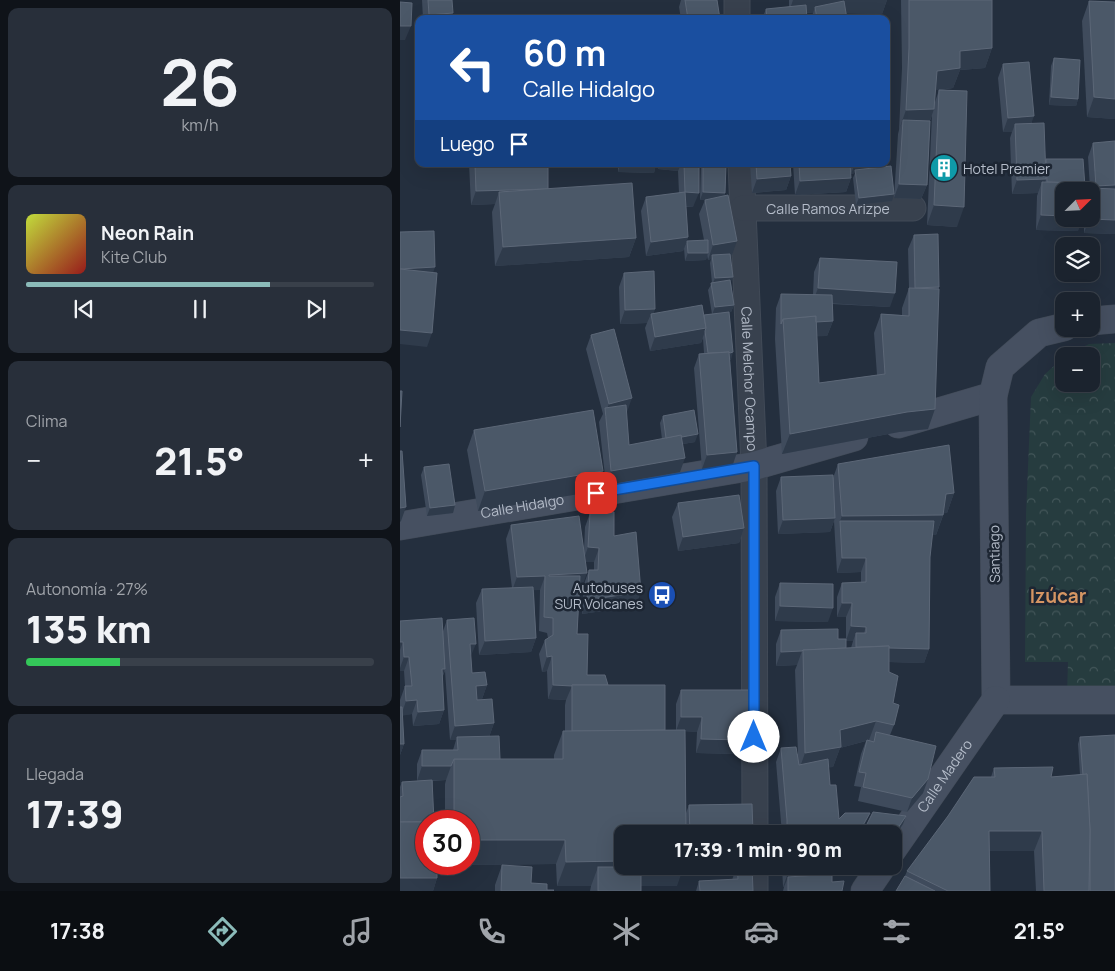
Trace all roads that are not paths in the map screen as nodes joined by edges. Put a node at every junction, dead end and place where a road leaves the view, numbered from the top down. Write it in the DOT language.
graph roads {
  1 [pos="737,0"];
  2 [pos="737,15"];
  3 [pos="742,167"];
  4 [pos="743,208"];
  5 [pos="913,208"];
  6 [pos="1115,319"];
  7 [pos="1100,320"];
  8 [pos="1055,329"];
  9 [pos="993,396"];
  10 [pos="754,466"];
  11 [pos="400,526"];
  12 [pos="996,700"];
  13 [pos="1115,700"];
  14 [pos="755,825"];
  15 [pos="902,836"];
  16 [pos="755,875"];
  17 [pos="876,875"];
  18 [pos="755,891"];
  19 [pos="865,891"];
  1 -- 2 [label="street"];
  3 -- 4 [label="street, Calle Melchor Ocampo"];
  4 -- 5 [label="street, Calle Ramos Arizpe"];
  4 -- 10 [label="street, Calle Melchor Ocampo"];
  6 -- 7 [label="street"];
  8 -- 9 [label="street, Santiago"];
  9 -- 10 [label="street, Calle Hidalgo"];
  9 -- 12 [label="street, Santiago"];
  10 -- 11 [label="street, Calle Hidalgo"];
  10 -- 14 [label="street, Calle Melchor Ocampo"];
  12 -- 13 [label="street"];
  12 -- 15 [label="street, Calle Madero"];
  16 -- 18 [label="street"];
  17 -- 19 [label="street"];
}
